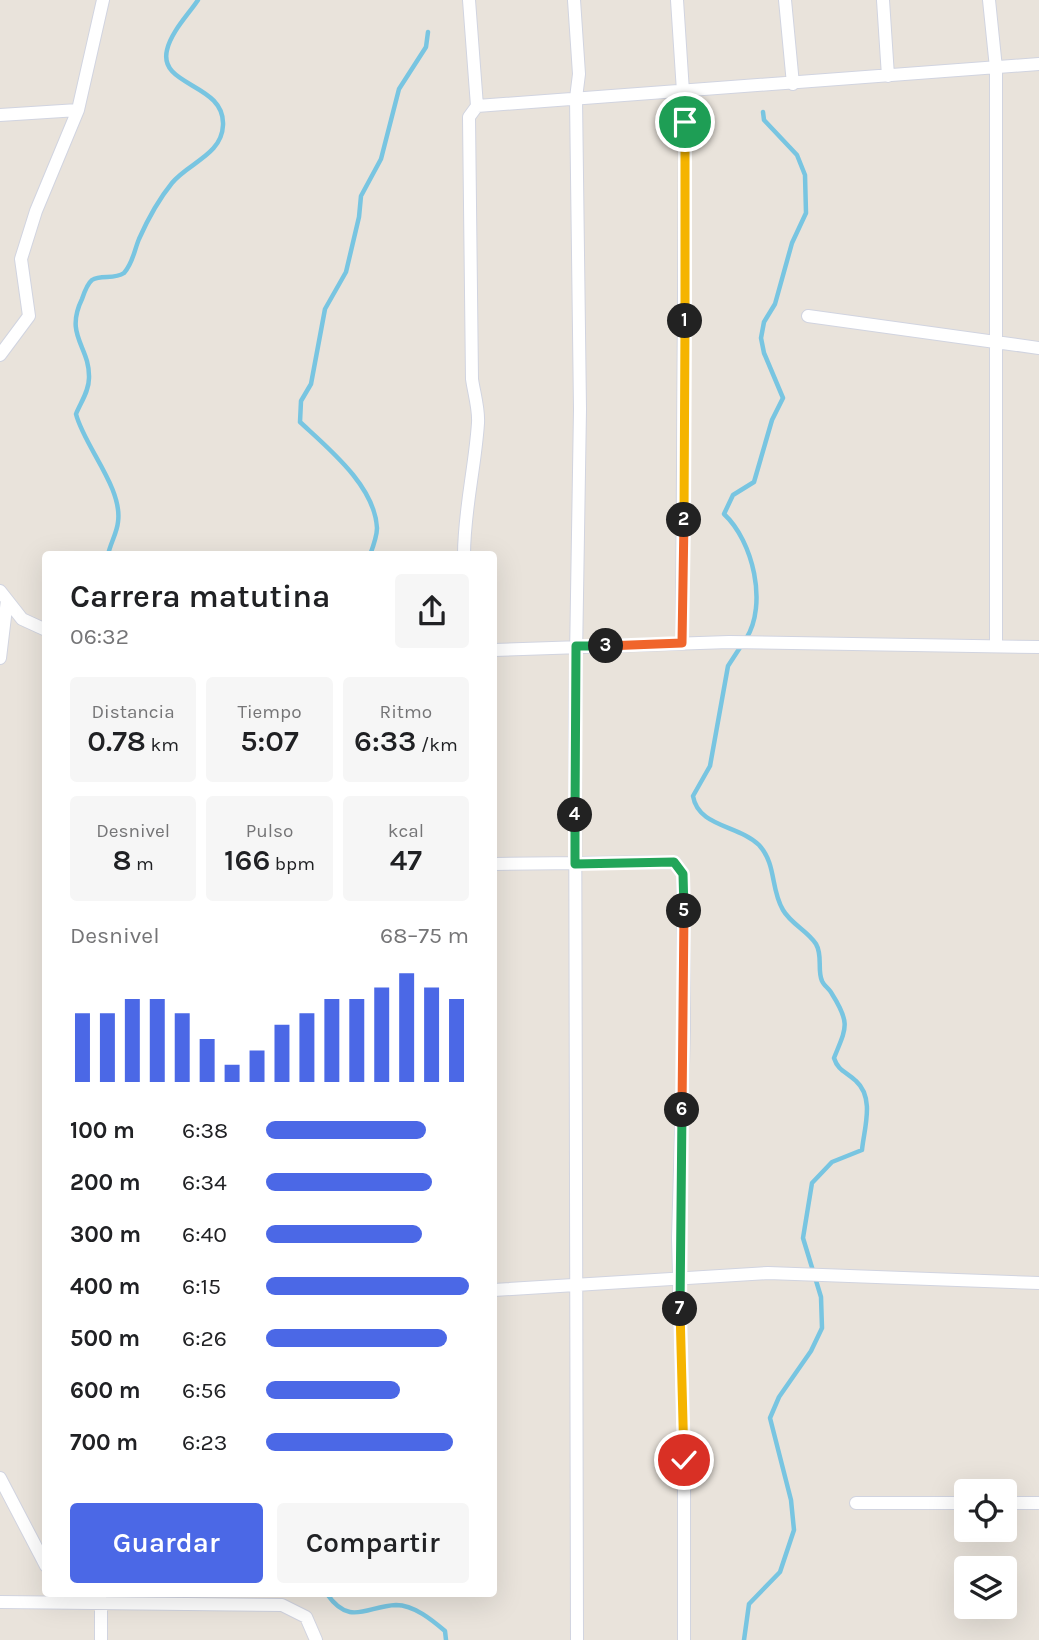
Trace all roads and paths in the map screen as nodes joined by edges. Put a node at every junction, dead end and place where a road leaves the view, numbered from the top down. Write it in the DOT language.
graph roads {
  1 [pos="103,0"];
  2 [pos="469,0"];
  3 [pos="574,0"];
  4 [pos="677,0"];
  5 [pos="785,0"];
  6 [pos="883,0"];
  7 [pos="989,0"];
  8 [pos="1039,64"];
  9 [pos="996,68"];
  10 [pos="888,76"];
  11 [pos="793,84"];
  12 [pos="683,91"];
  13 [pos="576,98"];
  14 [pos="477,106"];
  15 [pos="78,110"];
  16 [pos="0,115"];
  17 [pos="808,316"];
  18 [pos="995,342"];
  19 [pos="1039,348"];
  20 [pos="0,355"];
  21 [pos="464,551"];
  22 [pos="3,595"];
  23 [pos="42,628"];
  24 [pos="1,640"];
  25 [pos="682,643"];
  26 [pos="576,646"];
  27 [pos="996,646"];
  28 [pos="1039,647"];
  29 [pos="497,650"];
  30 [pos="0,658"];
  31 [pos="497,864"];
  32 [pos="575,864"];
  33 [pos="680,1279"];
  34 [pos="1039,1283"];
  35 [pos="577,1285"];
  36 [pos="497,1290"];
  37 [pos="0,1478"];
  38 [pos="856,1503"];
  39 [pos="954,1503"];
  40 [pos="1017,1503"];
  41 [pos="1039,1503"];
  42 [pos="42,1558"];
  43 [pos="62,1598"];
  44 [pos="218,1600"];
  45 [pos="101,1601"];
  46 [pos="0,1602"];
  47 [pos="101,1640"];
  48 [pos="316,1640"];
  49 [pos="577,1640"];
  50 [pos="684,1640"];
  1 -- 15 [label="street"];
  2 -- 14 [label="street"];
  3 -- 13 [label="street"];
  4 -- 12 [label="street"];
  5 -- 11 [label="street"];
  6 -- 10 [label="street"];
  7 -- 9 [label="street"];
  8 -- 9 [label="street"];
  9 -- 10 [label="street"];
  9 -- 18 [label="street"];
  10 -- 11 [label="street"];
  11 -- 12 [label="street"];
  12 -- 13 [label="street"];
  12 -- 25 [label="street"];
  13 -- 14 [label="street"];
  13 -- 26 [label="street"];
  14 -- 21 [label="street"];
  15 -- 16 [label="street"];
  15 -- 20 [label="street"];
  17 -- 18 [label="street"];
  18 -- 19 [label="street"];
  18 -- 27 [label="street"];
  22 -- 23 [label="street"];
  22 -- 24 [label="street"];
  24 -- 30 [label="street"];
  25 -- 26 [label="street"];
  25 -- 27 [label="street"];
  26 -- 29 [label="street"];
  26 -- 32 [label="street"];
  27 -- 28 [label="street"];
  31 -- 32 [label="street"];
  32 -- 33 [label="street"];
  32 -- 35 [label="street"];
  33 -- 34 [label="street"];
  33 -- 35 [label="street"];
  33 -- 50 [label="street"];
  35 -- 36 [label="street"];
  35 -- 49 [label="street"];
  37 -- 42 [label="street"];
  38 -- 39 [label="street"];
  40 -- 41 [label="street"];
  43 -- 45 [label="street"];
  43 -- 46 [label="street"];
  44 -- 45 [label="street"];
  44 -- 48 [label="street"];
  45 -- 47 [label="street"];
}
